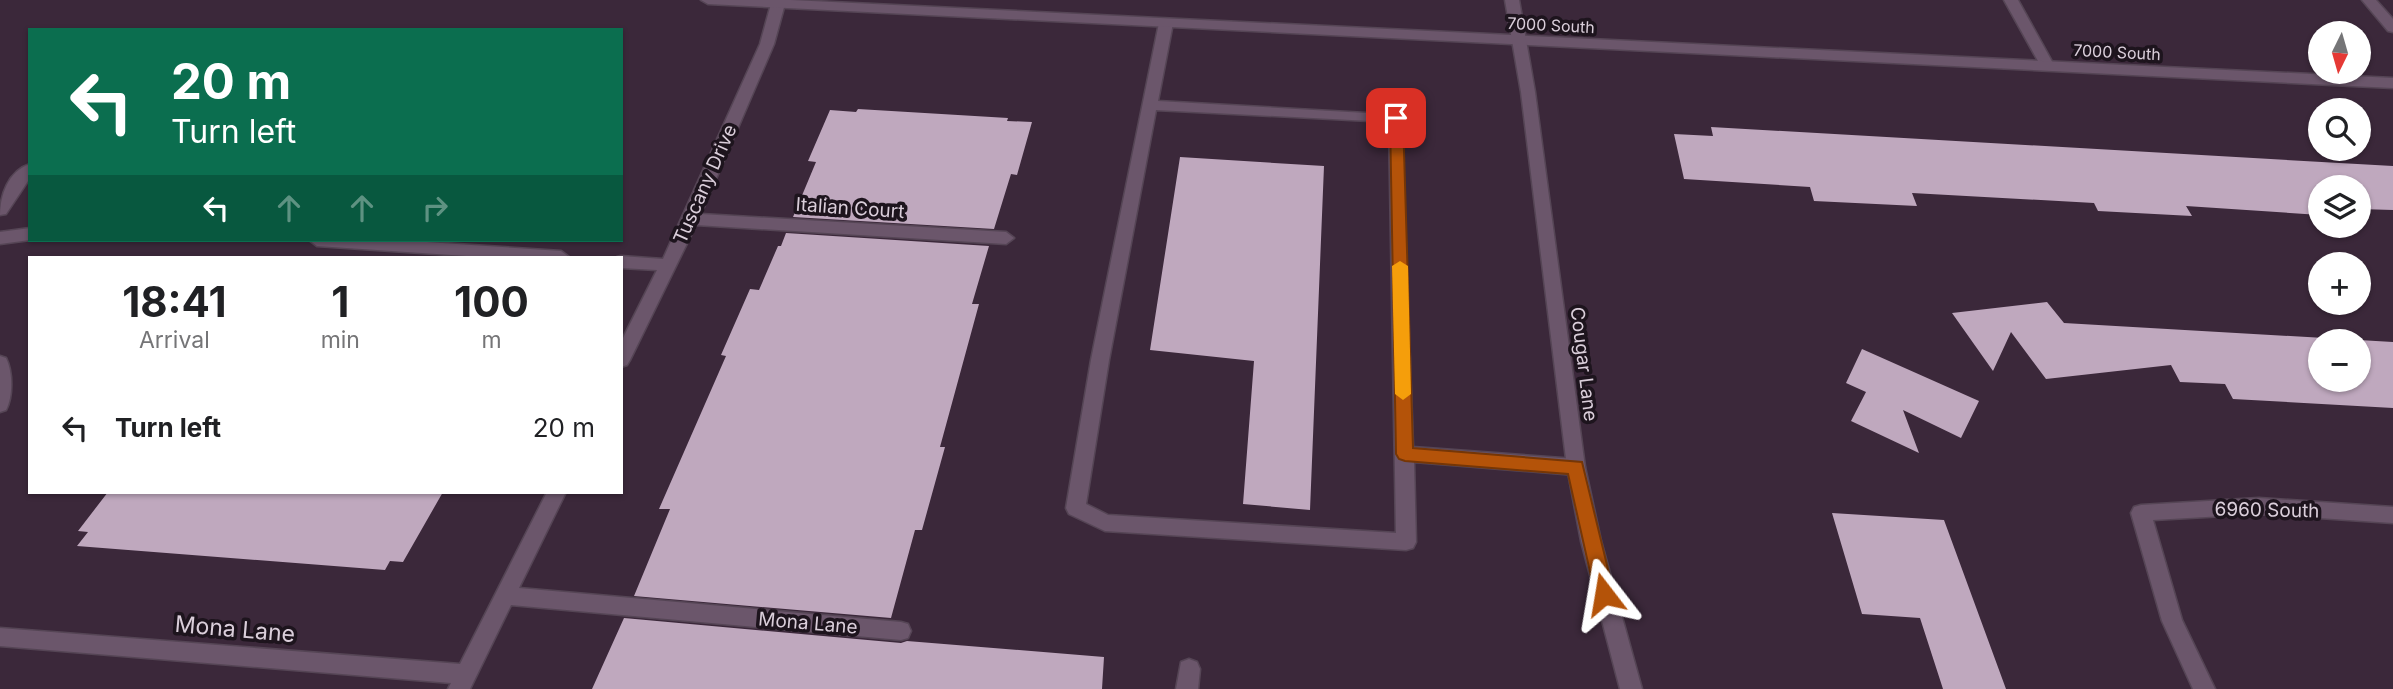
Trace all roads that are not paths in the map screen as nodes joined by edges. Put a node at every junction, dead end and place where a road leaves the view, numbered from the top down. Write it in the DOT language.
graph roads {
  1 [pos="708,0"];
  2 [pos="1512,0"];
  3 [pos="2011,0"];
  4 [pos="2369,0"];
  5 [pos="779,2"];
  6 [pos="1166,23"];
  7 [pos="2393,28"];
  8 [pos="1519,40"];
  9 [pos="2048,67"];
  10 [pos="2393,83"];
  11 [pos="1151,105"];
  12 [pos="28,171"];
  13 [pos="0,210"];
  14 [pos="691,219"];
  15 [pos="28,234"];
  16 [pos="0,238"];
  17 [pos="1006,238"];
  18 [pos="383,242"];
  19 [pos="549,256"];
  20 [pos="623,262"];
  21 [pos="668,265"];
  22 [pos="623,356"];
  23 [pos="0,363"];
  24 [pos="0,405"];
  25 [pos="1405,454"];
  26 [pos="1576,467"];
  27 [pos="555,494"];
  28 [pos="2393,515"];
  29 [pos="505,596"];
  30 [pos="901,631"];
  31 [pos="0,637"];
  32 [pos="462,681"];
  33 [pos="1631,689"];
  34 [pos="2204,689"];
  1 -- 5 [label="street, 7000 South"];
  2 -- 8 [label="street, Cougar Lane"];
  3 -- 9 [label="street"];
  4 -- 7 [label="street"];
  5 -- 6 [label="street, 7000 South"];
  5 -- 14 [label="street, Tuscany Drive"];
  6 -- 8 [label="street, 7000 South"];
  6 -- 11 [label="street"];
  8 -- 9 [label="street, 7000 South"];
  8 -- 26 [label="street, Cougar Lane"];
  9 -- 10 [label="street, 7000 South"];
  11 -- 25 [label="street"];
  11 -- 25 [label="street"];
  12 -- 13 [label="street"];
  14 -- 17 [label="street, Italian Court"];
  14 -- 21 [label="street, Tuscany Drive"];
  15 -- 16 [label="street"];
  18 -- 19 [label="street"];
  20 -- 21 [label="street"];
  21 -- 22 [label="street, Tuscany Drive"];
  23 -- 24 [label="street"];
  25 -- 26 [label="street"];
  26 -- 33 [label="street, Cougar Lane"];
  27 -- 29 [label="street"];
  28 -- 34 [label="street, 6960 South"];
  29 -- 30 [label="street, Mona Lane"];
  29 -- 32 [label="street"];
  31 -- 32 [label="street, Mona Lane"];
}
